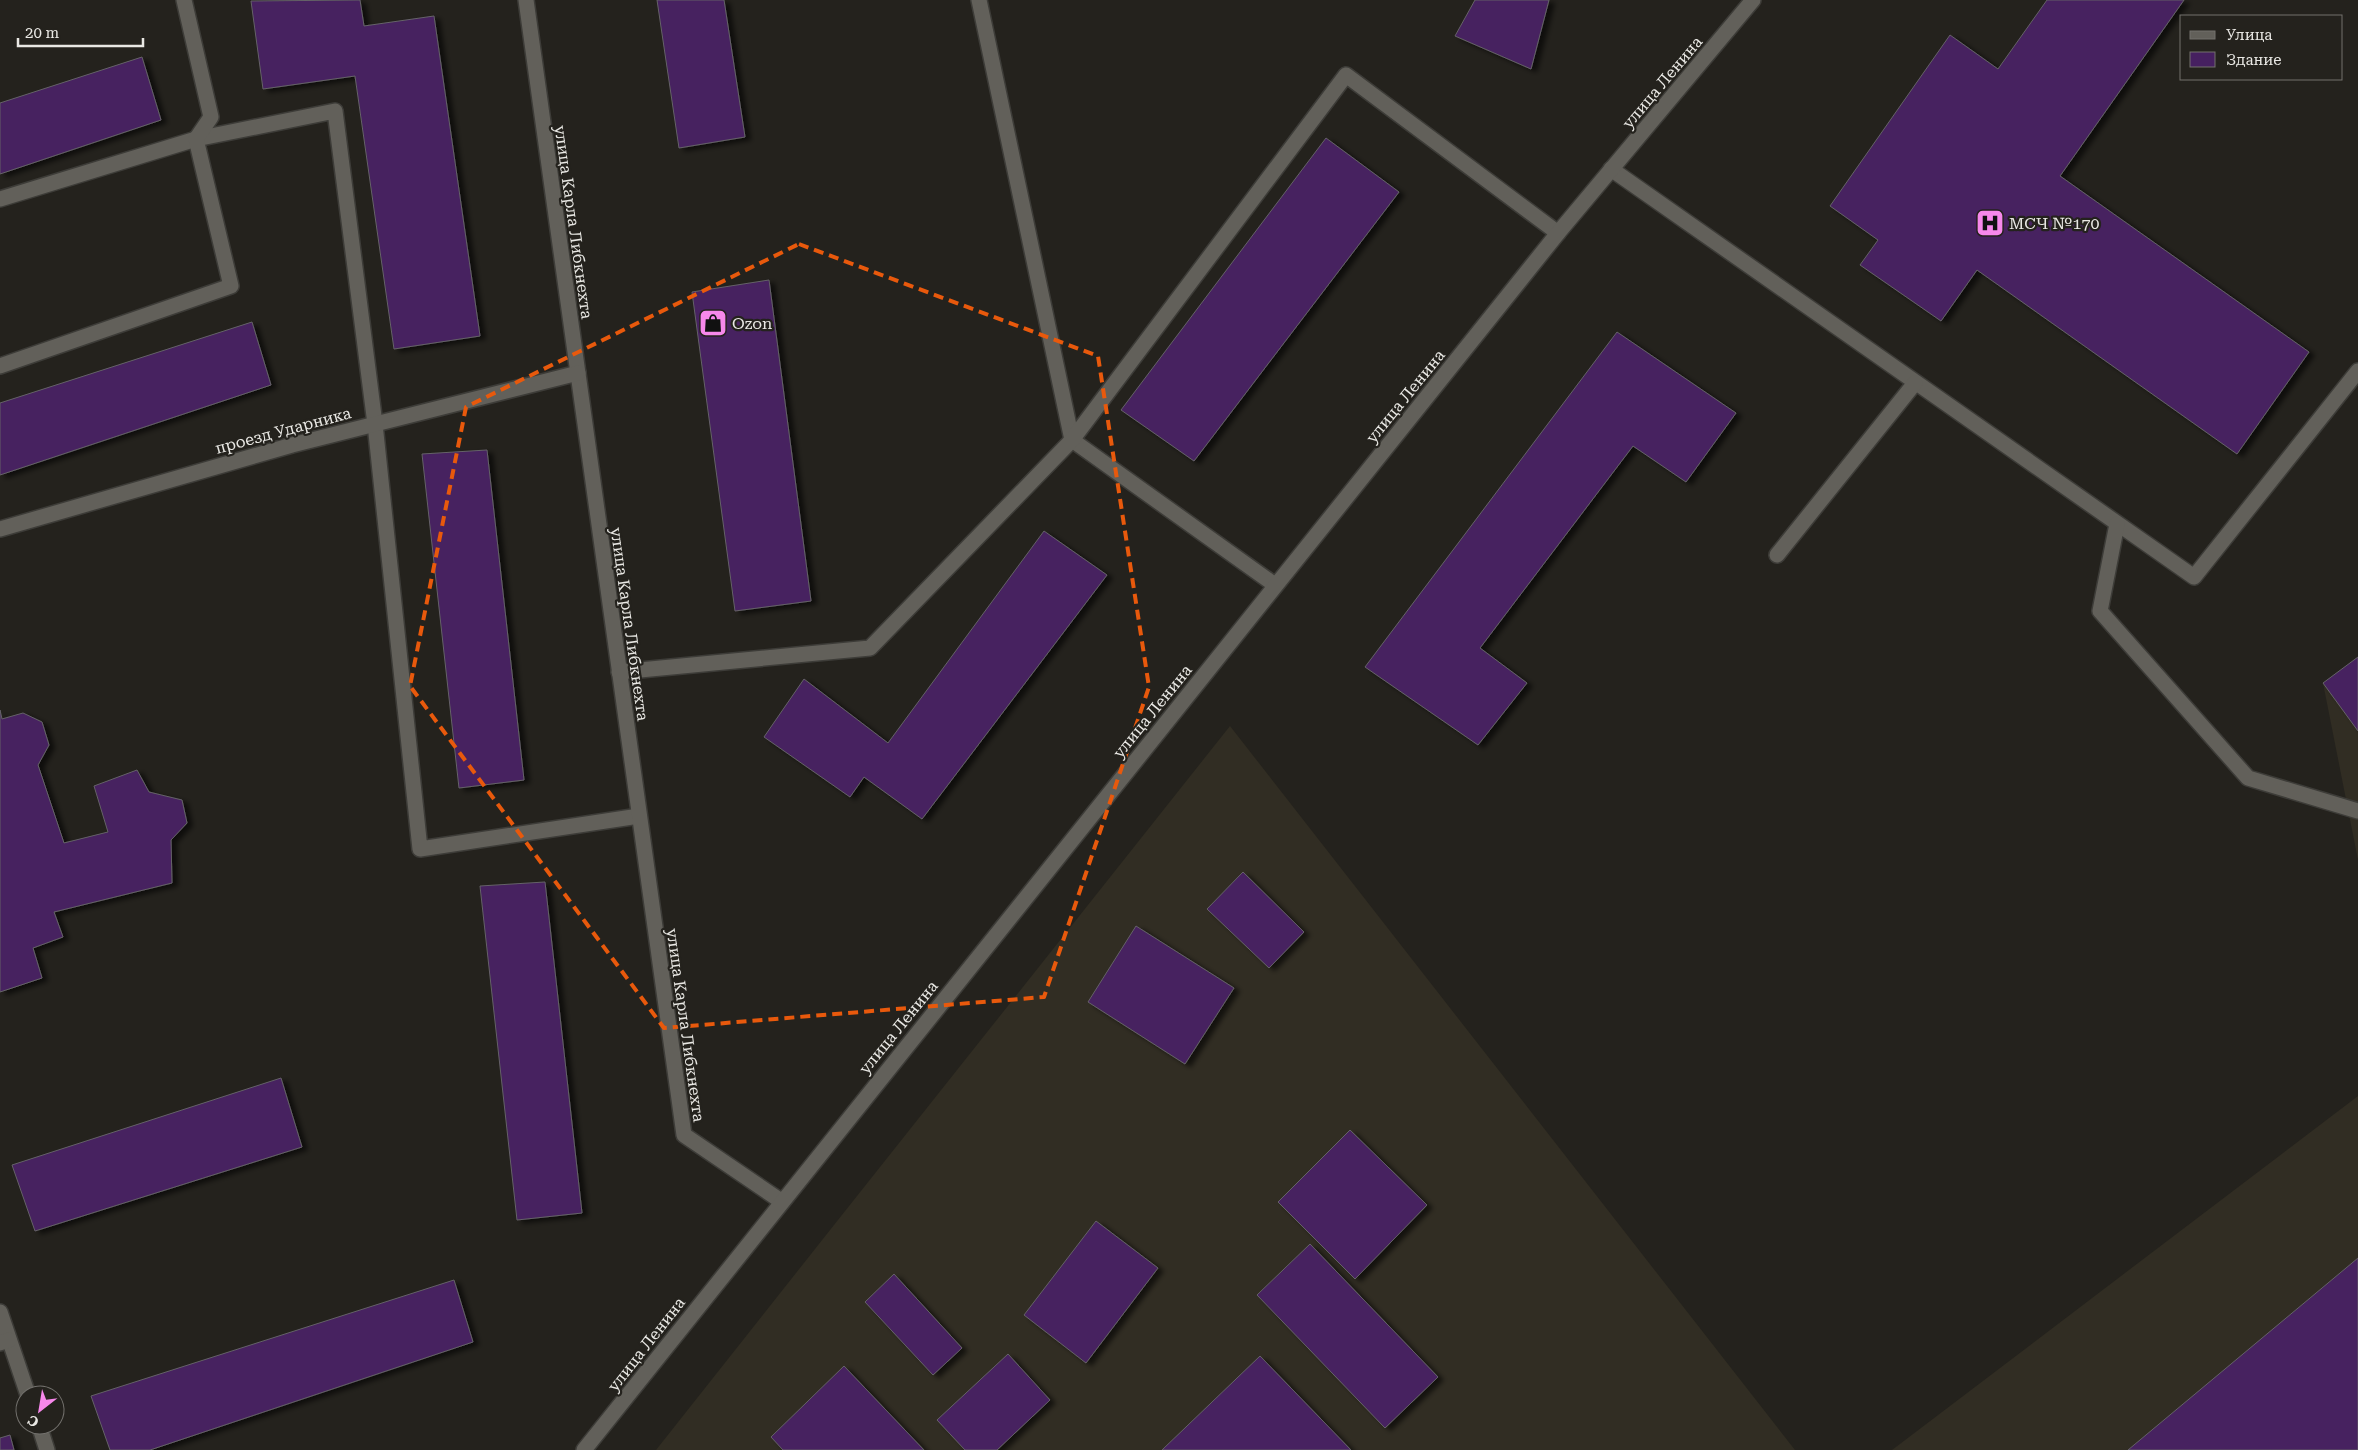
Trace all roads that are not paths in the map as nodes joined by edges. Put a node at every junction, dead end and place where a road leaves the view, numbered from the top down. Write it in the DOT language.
graph roads {
  1 [pos="184,0"];
  2 [pos="526,0"];
  3 [pos="979,0"];
  4 [pos="1753,0"];
  5 [pos="196,139"];
  6 [pos="1611,170"];
  7 [pos="0,199"];
  8 [pos="1558,233"];
  9 [pos="0,366"];
  10 [pos="2358,371"];
  11 [pos="578,373"];
  12 [pos="1915,383"];
  13 [pos="375,424"];
  14 [pos="1072,440"];
  15 [pos="2117,524"];
  16 [pos="0,529"];
  17 [pos="1777,555"];
  18 [pos="1275,586"];
  19 [pos="619,672"];
  20 [pos="2358,811"];
  21 [pos="640,816"];
  22 [pos="781,1201"];
  23 [pos="0,1312"];
  24 [pos="5,1342"];
  25 [pos="24,1385"];
  26 [pos="42,1435"];
  27 [pos="47,1450"];
  28 [pos="584,1450"];
  1 -- 5 [label="street"];
  2 -- 11 [label="street, улица Карла Либкнехта"];
  3 -- 14 [label="street"];
  4 -- 6 [label="street, улица Ленина"];
  5 -- 7 [label="street"];
  5 -- 9 [label="street"];
  5 -- 13 [label="street"];
  6 -- 8 [label="street, улица Ленина"];
  6 -- 12 [label="street"];
  8 -- 14 [label="street"];
  8 -- 18 [label="street, улица Ленина"];
  10 -- 15 [label="street"];
  11 -- 13 [label="street, проезд Ударника"];
  11 -- 19 [label="street, улица Карла Либкнехта"];
  12 -- 15 [label="street"];
  12 -- 17 [label="street"];
  13 -- 16 [label="street, проезд Ударника"];
  13 -- 21 [label="street"];
  14 -- 18 [label="street"];
  14 -- 19 [label="street"];
  15 -- 20 [label="street"];
  18 -- 22 [label="street, улица Ленина"];
  19 -- 21 [label="street, улица Карла Либкнехта"];
  21 -- 22 [label="street, улица Карла Либкнехта"];
  22 -- 28 [label="street, улица Ленина"];
  23 -- 24 [label="street"];
  24 -- 25 [label="street"];
  26 -- 27 [label="street"];
}
